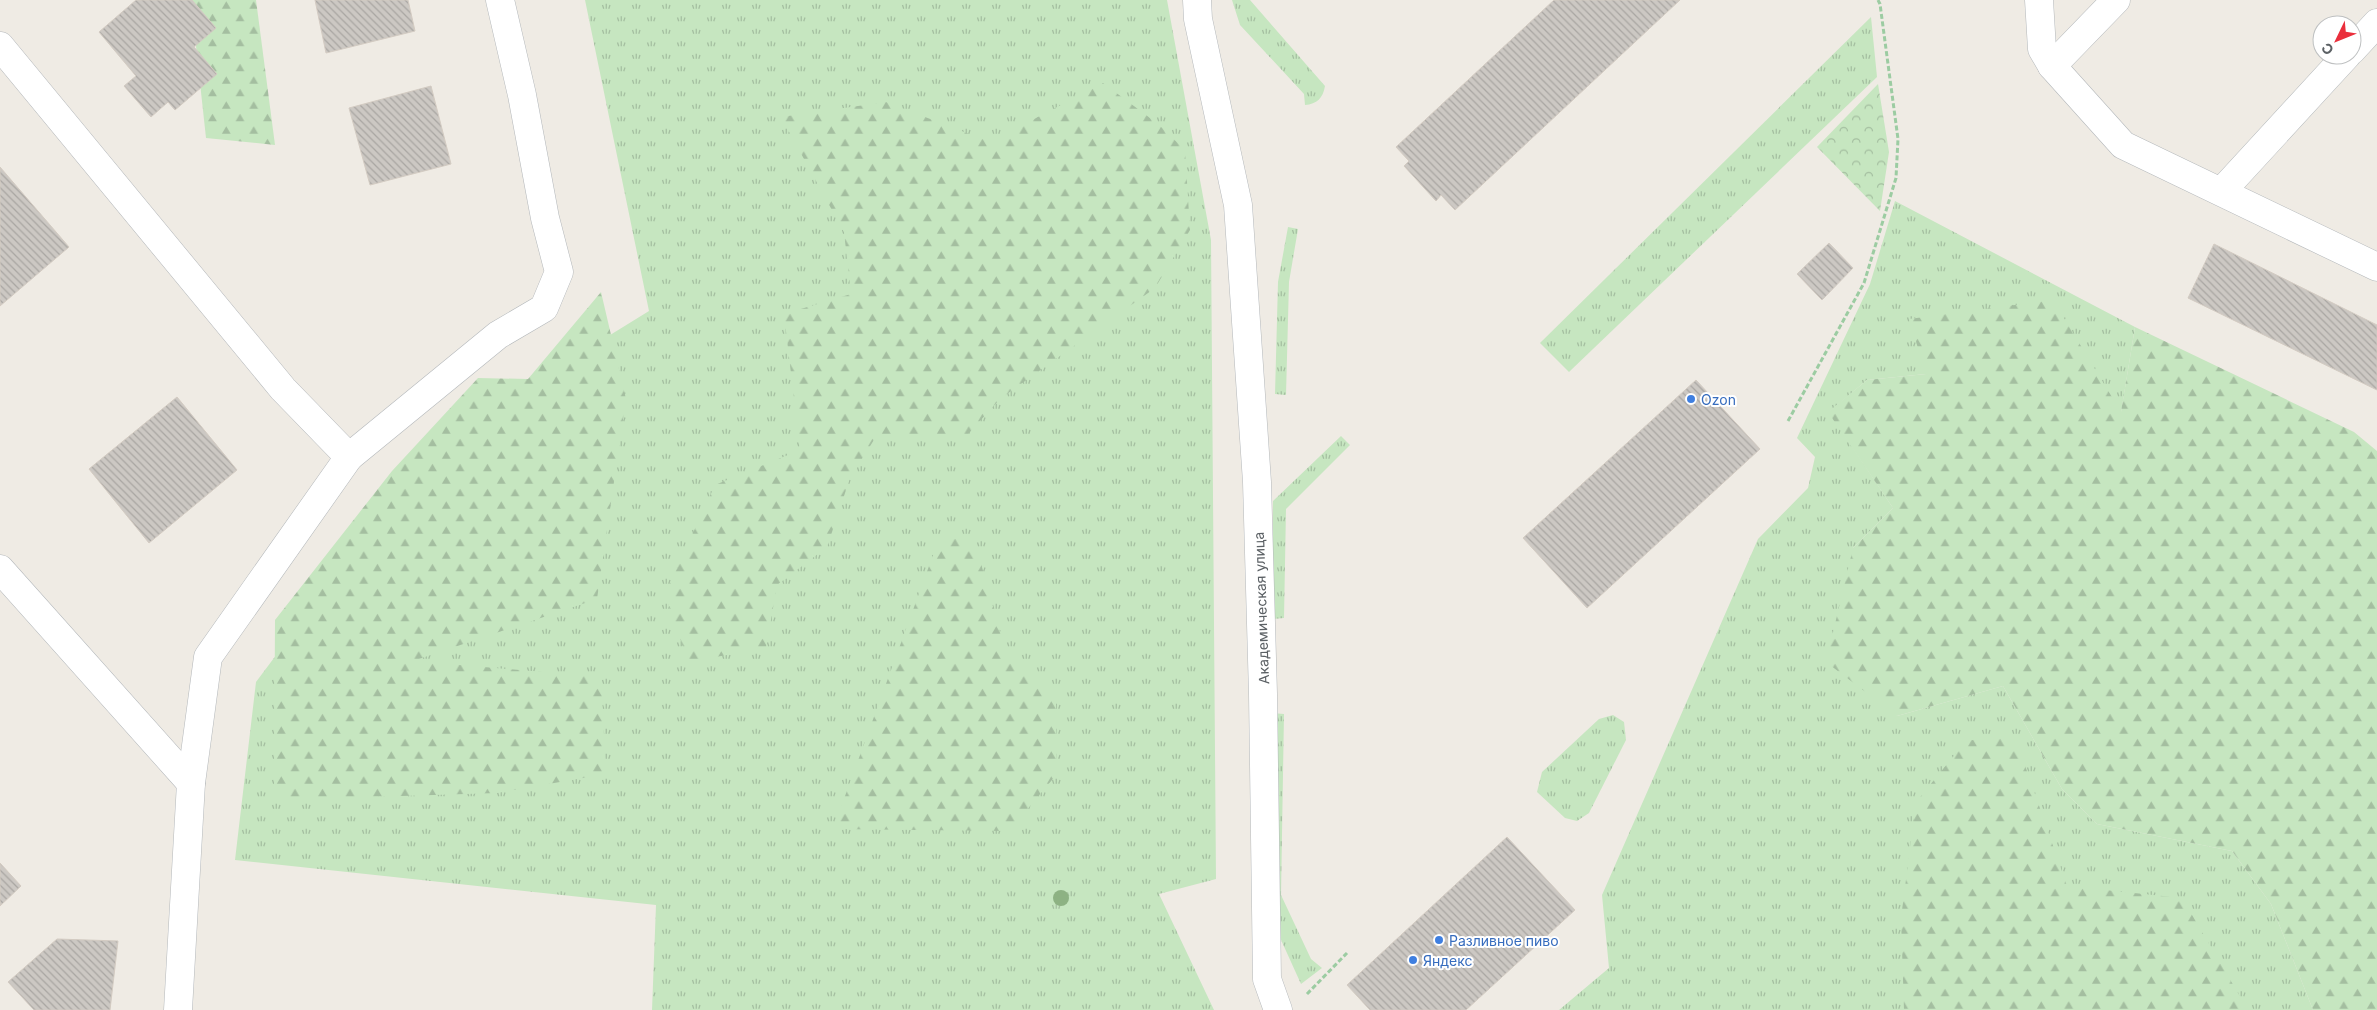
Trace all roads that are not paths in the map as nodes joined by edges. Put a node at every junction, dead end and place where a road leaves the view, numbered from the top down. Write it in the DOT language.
graph roads {
  1 [pos="500,0"];
  2 [pos="1197,0"];
  3 [pos="2039,0"];
  4 [pos="2116,0"];
  5 [pos="2377,22"];
  6 [pos="2362,39"];
  7 [pos="0,46"];
  8 [pos="2338,65"];
  9 [pos="2052,66"];
  10 [pos="2222,192"];
  11 [pos="2377,268"];
  12 [pos="348,457"];
  13 [pos="0,569"];
  14 [pos="192,784"];
  15 [pos="1289,1005"];
  16 [pos="178,1010"];
  1 -- 12 [label="street"];
  2 -- 15 [label="street, Академическая улица"];
  3 -- 9 [label="street"];
  4 -- 9 [label="street"];
  5 -- 6 [label="street"];
  7 -- 12 [label="street"];
  8 -- 10 [label="street"];
  9 -- 10 [label="street"];
  10 -- 11 [label="street"];
  12 -- 14 [label="street"];
  13 -- 14 [label="street"];
  14 -- 16 [label="street"];
}
